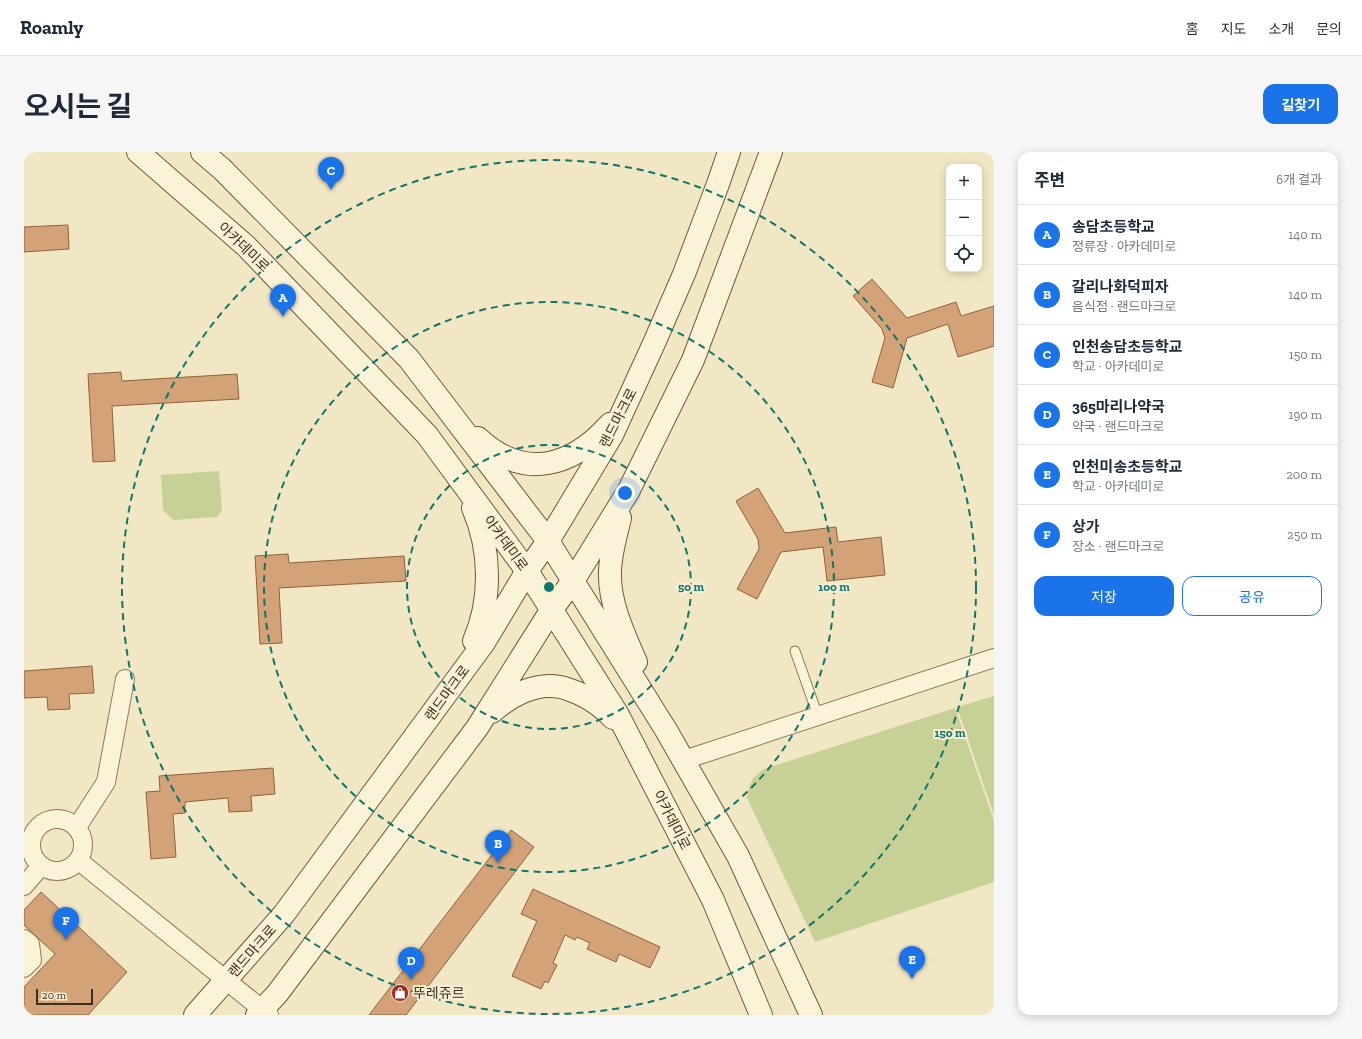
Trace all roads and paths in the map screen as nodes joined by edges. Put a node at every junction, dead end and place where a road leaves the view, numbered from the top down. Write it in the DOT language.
graph roads {
  1 [pos="138,152"];
  2 [pos="202,152"];
  3 [pos="729,152"];
  4 [pos="771,152"];
  5 [pos="628,399"];
  6 [pos="441,401"];
  7 [pos="457,476"];
  8 [pos="629,490"];
  9 [pos="548,541"];
  10 [pos="527,571"];
  11 [pos="573,581"];
  12 [pos="552,610"];
  13 [pos="795,651"];
  14 [pos="994,658"];
  15 [pos="125,679"];
  16 [pos="442,699"];
  17 [pos="818,716"];
  18 [pos="666,730"];
  19 [pos="473,734"];
  20 [pos="634,747"];
  21 [pos="684,760"];
  22 [pos="77,827"];
  23 [pos="27,845"];
  24 [pos="79,860"];
  25 [pos="42,866"];
  26 [pos="24,886"];
  27 [pos="24,939"];
  28 [pos="24,968"];
  29 [pos="227,980"];
  30 [pos="263,1013"];
  31 [pos="195,1015"];
  32 [pos="761,1015"];
  33 [pos="812,1015"];
  1 -- 7 [label="main road, 아카데미로"];
  2 -- 6 [label="main road"];
  3 -- 5 [label="main road, 랜드마크로"];
  4 -- 8 [label="main road"];
  5 -- 6 [label="main road"];
  5 -- 9 [label="main road, 랜드마크로"];
  6 -- 9 [label="main road"];
  7 -- 10 [label="main road, 아카데미로"];
  7 -- 16 [label="main road"];
  8 -- 11 [label="main road"];
  8 -- 18 [label="main road"];
  9 -- 10 [label="main road, 랜드마크로"];
  9 -- 11 [label="main road"];
  10 -- 12 [label="main road, 아카데미로"];
  10 -- 16 [label="main road, 랜드마크로"];
  11 -- 12 [label="main road"];
  11 -- 18 [label="main road"];
  12 -- 19 [label="main road"];
  12 -- 20 [label="main road, 아카데미로"];
  13 -- 17 [label="lane"];
  14 -- 17 [label="street"];
  15 -- 22 [label="street"];
  16 -- 29 [label="main road, 랜드마크로"];
  17 -- 21 [label="street"];
  18 -- 21 [label="main road"];
  19 -- 20 [label="main road"];
  19 -- 30 [label="main road"];
  20 -- 32 [label="main road, 아카데미로"];
  21 -- 33 [label="main road"];
  22 -- 23 [label="street"];
  22 -- 24 [label="street"];
  23 -- 25 [label="street"];
  24 -- 25 [label="street"];
  24 -- 29 [label="street"];
  25 -- 26 [label="street"];
  27 -- 28 [label="street"];
  29 -- 30 [label="street"];
  29 -- 31 [label="main road, 랜드마크로"];
}
